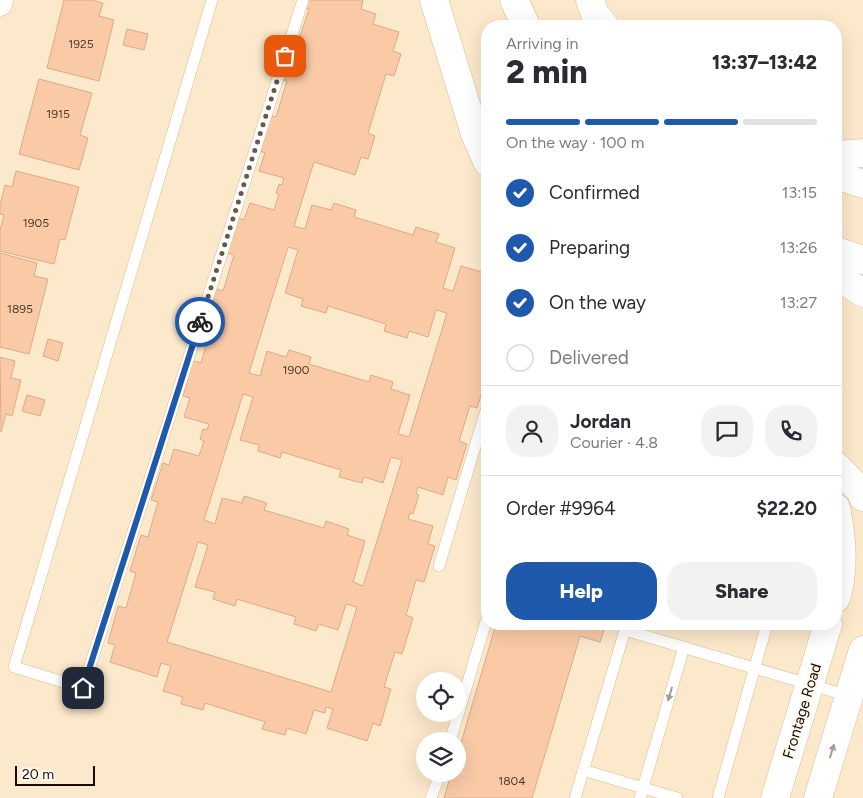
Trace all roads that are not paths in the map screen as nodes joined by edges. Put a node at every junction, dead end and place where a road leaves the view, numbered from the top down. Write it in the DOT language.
graph roads {
  1 [pos="1,0"];
  2 [pos="212,0"];
  3 [pos="303,0"];
  4 [pos="434,0"];
  5 [pos="514,0"];
  6 [pos="590,0"];
  7 [pos="0,4"];
  8 [pos="523,20"];
  9 [pos="600,20"];
  10 [pos="481,147"];
  11 [pos="863,153"];
  12 [pos="842,155"];
  13 [pos="842,177"];
  14 [pos="863,184"];
  15 [pos="842,254"];
  16 [pos="863,260"];
  17 [pos="842,279"];
  18 [pos="863,293"];
  19 [pos="481,427"];
  20 [pos="842,472"];
  21 [pos="863,497"];
  22 [pos="439,566"];
  23 [pos="483,630"];
  24 [pos="625,630"];
  25 [pos="635,630"];
  26 [pos="764,630"];
  27 [pos="826,630"];
  28 [pos="684,647"];
  29 [pos="863,650"];
  30 [pos="755,668"];
  31 [pos="810,684"];
  32 [pos="849,696"];
  33 [pos="453,732"];
  34 [pos="583,770"];
  35 [pos="437,782"];
  36 [pos="641,793"];
  37 [pos="431,798"];
  38 [pos="575,798"];
  39 [pos="677,798"];
  40 [pos="718,798"];
  41 [pos="775,798"];
  42 [pos="818,798"];
  1 -- 7 [label="street"];
  2 -- 3 [label="lane"];
  4 -- 10 [label="main road"];
  5 -- 8 [label="main road"];
  6 -- 9 [label="main road"];
  11 -- 12 [label="main road"];
  13 -- 14 [label="main road"];
  15 -- 16 [label="main road"];
  17 -- 18 [label="main road"];
  19 -- 22 [label="lane"];
  20 -- 21 [label="main road"];
  23 -- 33 [label="lane"];
  24 -- 34 [label="lane"];
  25 -- 28 [label="lane"];
  26 -- 30 [label="lane"];
  27 -- 31 [label="main road, Frontage Road"];
  28 -- 30 [label="lane"];
  28 -- 36 [label="lane, one-way"];
  29 -- 32 [label="main road"];
  30 -- 31 [label="lane"];
  30 -- 40 [label="lane"];
  31 -- 32 [label="lane"];
  31 -- 41 [label="main road, Frontage Road"];
  42 -- 32 [label="main road, one-way"];
  34 -- 36 [label="lane"];
  34 -- 38 [label="lane"];
  35 -- 37 [label="lane"];
  36 -- 39 [label="lane"];
}
